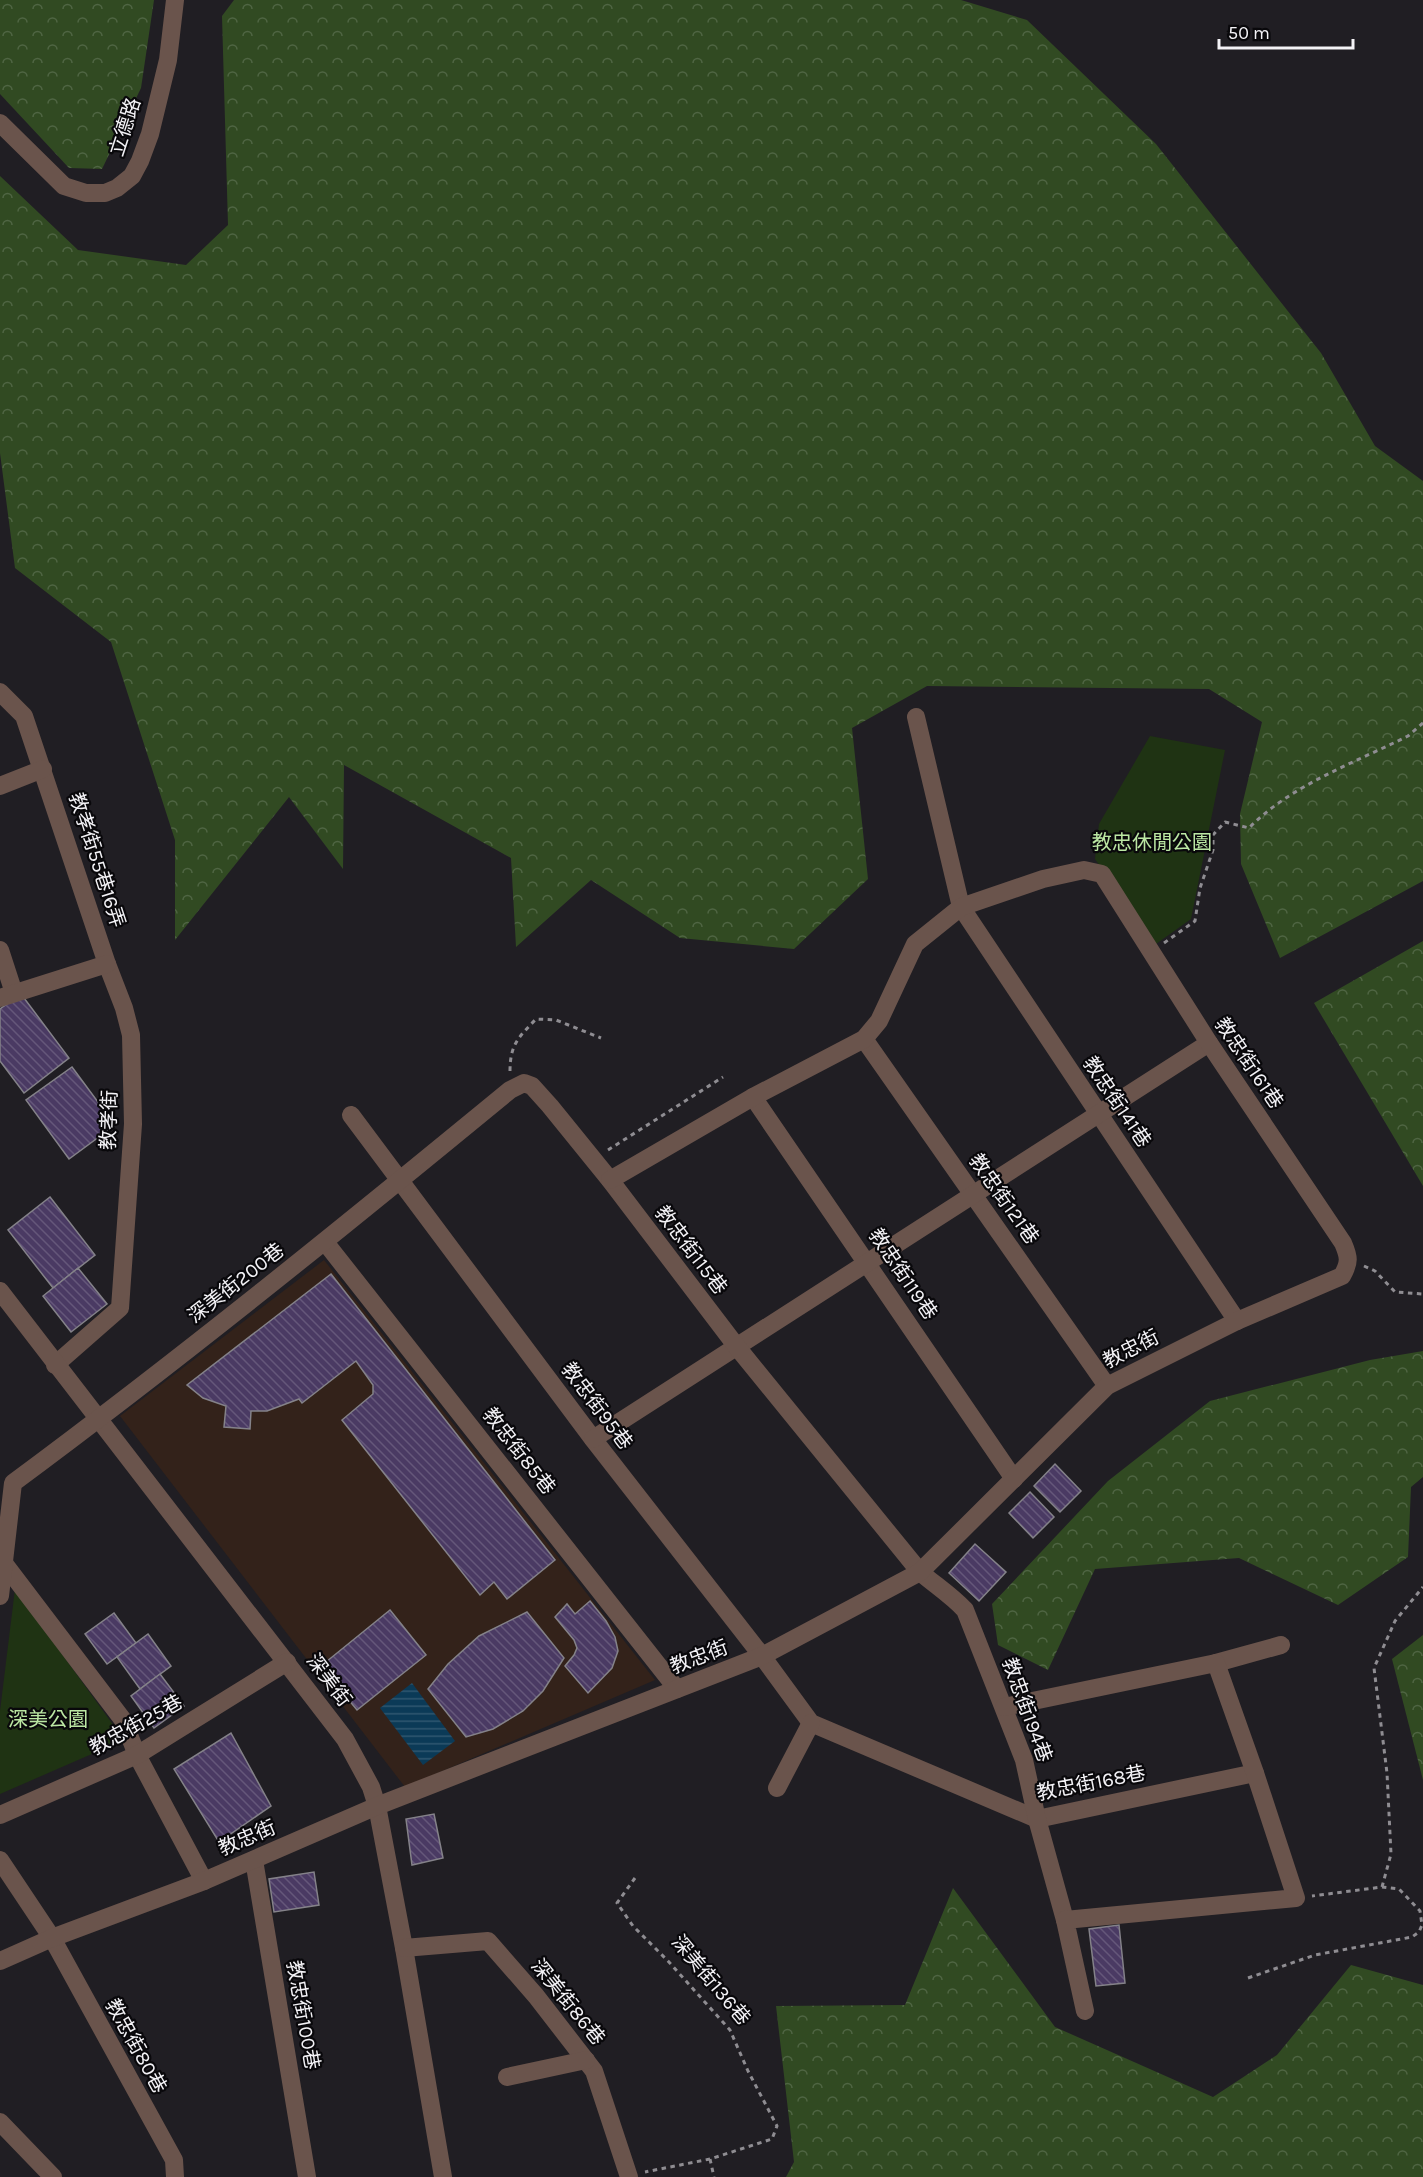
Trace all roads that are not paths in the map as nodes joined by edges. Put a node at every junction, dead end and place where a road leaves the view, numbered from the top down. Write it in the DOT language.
graph roads {
  1 [pos="175,0"];
  2 [pos="0,123"];
  3 [pos="0,692"];
  4 [pos="916,717"];
  5 [pos="43,769"];
  6 [pos="0,786"];
  7 [pos="961,907"];
  8 [pos="0,950"];
  9 [pos="107,964"];
  10 [pos="7,995"];
  11 [pos="864,1039"];
  12 [pos="1209,1043"];
  13 [pos="753,1097"];
  14 [pos="1098,1114"];
  15 [pos="351,1115"];
  16 [pos="610,1180"];
  17 [pos="399,1182"];
  18 [pos="974,1195"];
  19 [pos="325,1242"];
  20 [pos="868,1262"];
  21 [pos="1342,1276"];
  22 [pos="0,1291"];
  23 [pos="1237,1321"];
  24 [pos="737,1347"];
  25 [pos="55,1365"];
  26 [pos="1107,1386"];
  27 [pos="100,1419"];
  28 [pos="593,1439"];
  29 [pos="1014,1479"];
  30 [pos="3,1562"];
  31 [pos="920,1572"];
  32 [pos="0,1596"];
  33 [pos="1281,1645"];
  34 [pos="762,1656"];
  35 [pos="286,1662"];
  36 [pos="1216,1663"];
  37 [pos="677,1689"];
  38 [pos="1004,1707"];
  39 [pos="811,1723"];
  40 [pos="137,1755"];
  41 [pos="1255,1773"];
  42 [pos="777,1788"];
  43 [pos="377,1806"];
  44 [pos="0,1815"];
  45 [pos="1037,1819"];
  46 [pos="0,1860"];
  47 [pos="254,1860"];
  48 [pos="204,1881"];
  49 [pos="1065,1920"];
  50 [pos="52,1938"];
  51 [pos="404,1948"];
  52 [pos="0,1961"];
  53 [pos="1085,2011"];
  54 [pos="586,2060"];
  55 [pos="507,2077"];
  56 [pos="0,2122"];
  57 [pos="625,2176"];
  58 [pos="53,2177"];
  59 [pos="175,2177"];
  60 [pos="307,2177"];
  61 [pos="443,2177"];
  1 -- 2 [label="street, 立德路"];
  3 -- 5 [label="street, 教孝街55巷16弄"];
  4 -- 7 [label="street"];
  5 -- 6 [label="street"];
  5 -- 9 [label="street, 教孝街55巷16弄"];
  7 -- 11 [label="street"];
  7 -- 12 [label="street, 教忠街161巷"];
  7 -- 14 [label="street, 教忠街141巷"];
  8 -- 10 [label="street"];
  9 -- 10 [label="street"];
  9 -- 25 [label="street, 教孝街"];
  11 -- 13 [label="street"];
  11 -- 18 [label="street, 教忠街121巷"];
  12 -- 14 [label="street"];
  12 -- 21 [label="street, 教忠街161巷"];
  13 -- 16 [label="street"];
  13 -- 20 [label="street, 教忠街119巷"];
  14 -- 18 [label="street"];
  14 -- 23 [label="street, 教忠街141巷"];
  15 -- 17 [label="street, 教忠街95巷"];
  16 -- 17 [label="street, 教忠街115巷"];
  16 -- 24 [label="street, 教忠街115巷"];
  17 -- 19 [label="street, 深美街200巷"];
  17 -- 28 [label="street, 教忠街95巷"];
  18 -- 20 [label="street"];
  18 -- 26 [label="street, 教忠街121巷"];
  19 -- 27 [label="street, 深美街200巷"];
  19 -- 37 [label="street, 教忠街85巷"];
  20 -- 24 [label="street"];
  20 -- 29 [label="street, 教忠街119巷"];
  21 -- 23 [label="street, 教忠街"];
  22 -- 25 [label="street, 深美街"];
  23 -- 26 [label="street, 教忠街"];
  24 -- 28 [label="street"];
  24 -- 31 [label="street, 教忠街115巷"];
  25 -- 27 [label="street, 深美街"];
  26 -- 29 [label="street, 教忠街"];
  27 -- 30 [label="street, 深美街200巷"];
  27 -- 35 [label="street, 深美街"];
  28 -- 34 [label="street, 教忠街95巷"];
  29 -- 31 [label="street, 教忠街"];
  30 -- 32 [label="street, 深美街200巷"];
  30 -- 40 [label="street"];
  31 -- 34 [label="street, 教忠街"];
  31 -- 38 [label="street, 教忠街194巷"];
  33 -- 36 [label="street"];
  34 -- 37 [label="street, 教忠街"];
  34 -- 39 [label="street"];
  35 -- 40 [label="street, 教忠街25巷"];
  35 -- 43 [label="street, 深美街"];
  36 -- 38 [label="street"];
  36 -- 41 [label="street"];
  37 -- 43 [label="street, 教忠街"];
  38 -- 45 [label="street, 教忠街194巷"];
  39 -- 42 [label="street"];
  39 -- 45 [label="street, 教忠街168巷"];
  40 -- 44 [label="street, 教忠街25巷"];
  40 -- 48 [label="street"];
  41 -- 45 [label="street, 教忠街168巷"];
  41 -- 49 [label="street"];
  43 -- 47 [label="street, 教忠街"];
  43 -- 51 [label="street, 深美街"];
  45 -- 49 [label="street, 教忠街194巷"];
  46 -- 50 [label="street, 教忠街80巷"];
  47 -- 48 [label="street, 教忠街"];
  47 -- 60 [label="street, 教忠街100巷"];
  48 -- 50 [label="street, 教忠街"];
  49 -- 53 [label="street, 教忠街194巷"];
  50 -- 52 [label="street, 教忠街"];
  50 -- 59 [label="street, 教忠街80巷"];
  51 -- 54 [label="street, 深美街86巷"];
  51 -- 61 [label="street, 深美街"];
  54 -- 55 [label="street"];
  54 -- 57 [label="street, 深美街86巷"];
  56 -- 58 [label="street"];
}
